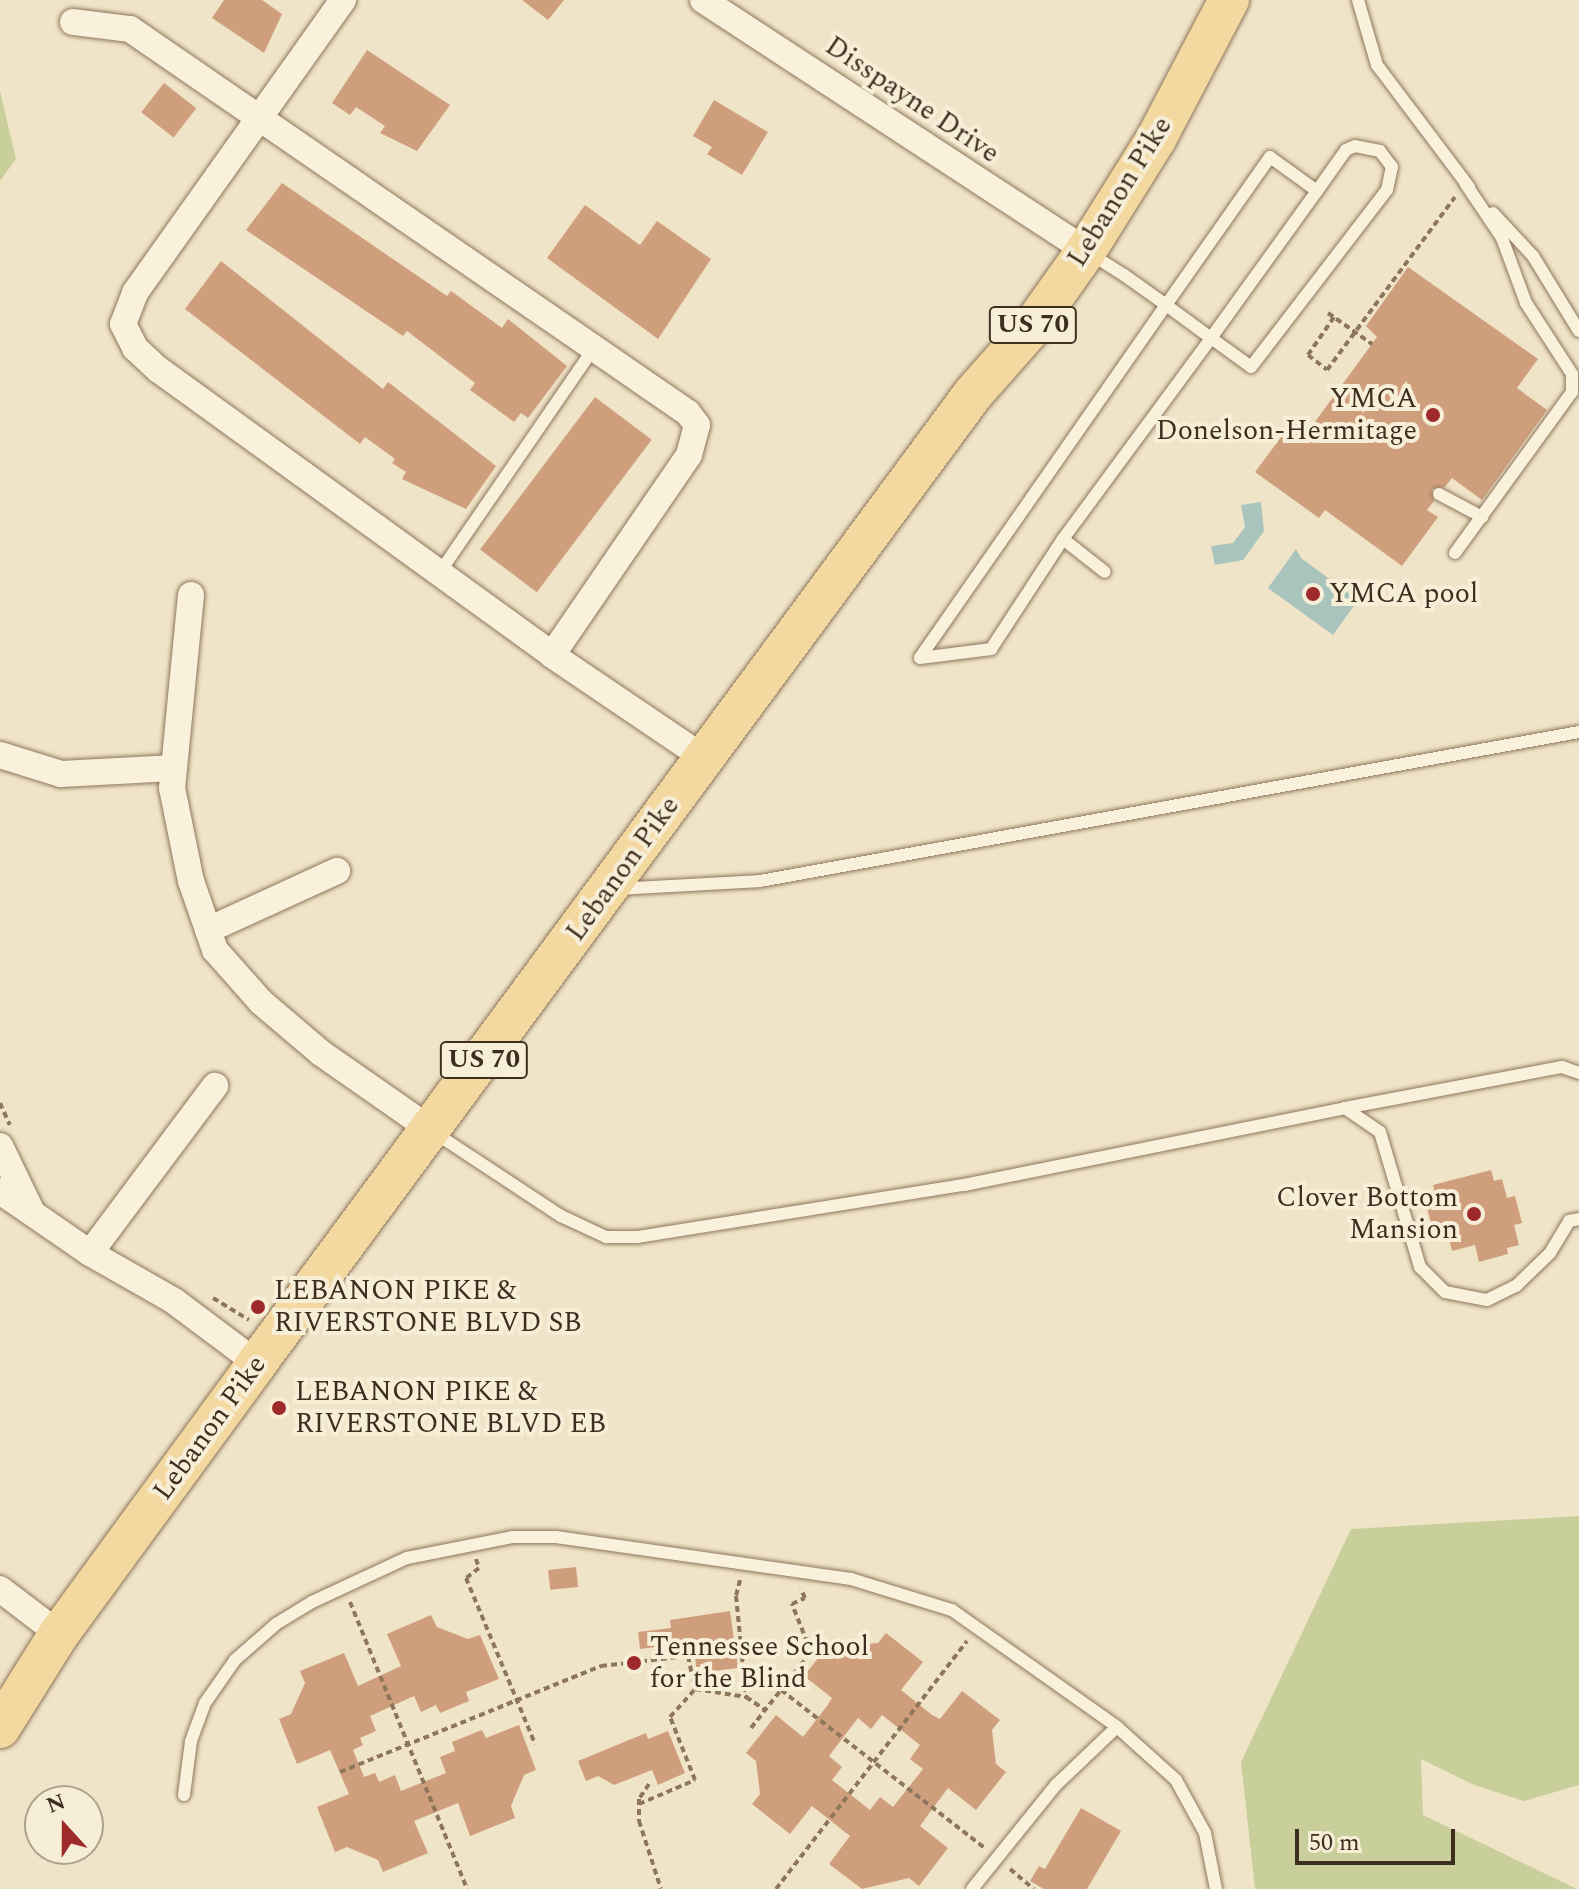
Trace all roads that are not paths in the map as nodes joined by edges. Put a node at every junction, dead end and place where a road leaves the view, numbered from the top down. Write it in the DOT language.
graph roads {
  1 [pos="343,0"];
  2 [pos="703,0"];
  3 [pos="1229,0"];
  4 [pos="1358,0"];
  5 [pos="73,22"];
  6 [pos="261,119"];
  7 [pos="1465,183"];
  8 [pos="1317,191"];
  9 [pos="1086,251"];
  10 [pos="1166,305"];
  11 [pos="1579,331"];
  12 [pos="1211,338"];
  13 [pos="594,348"];
  14 [pos="1439,494"];
  15 [pos="1482,517"];
  16 [pos="1063,539"];
  17 [pos="1455,553"];
  18 [pos="440,572"];
  19 [pos="1105,572"];
  20 [pos="191,595"];
  21 [pos="552,655"];
  22 [pos="1579,732"];
  23 [pos="0,755"];
  24 [pos="704,758"];
  25 [pos="174,768"];
  26 [pos="337,871"];
  27 [pos="607,889"];
  28 [pos="208,930"];
  29 [pos="1579,1073"];
  30 [pos="215,1086"];
  31 [pos="1345,1108"];
  32 [pos="433,1131"];
  33 [pos="0,1146"];
  34 [pos="0,1191"];
  35 [pos="33,1213"];
  36 [pos="1579,1219"];
  37 [pos="90,1253"];
  38 [pos="257,1363"];
  39 [pos="0,1589"];
  40 [pos="59,1634"];
  41 [pos="1117,1727"];
  42 [pos="0,1728"];
  43 [pos="184,1795"];
  44 [pos="972,1889"];
  45 [pos="1216,1889"];
  1 -- 6 [label="street"];
  2 -- 9 [label="street, Disspayne Drive"];
  3 -- 9 [label="main road, Lebanon Pike / US 70"];
  4 -- 7 [label="lane"];
  5 -- 6 [label="street"];
  6 -- 13 [label="street"];
  6 -- 18 [label="street"];
  7 -- 11 [label="lane"];
  7 -- 15 [label="lane"];
  8 -- 10 [label="lane"];
  8 -- 12 [label="lane"];
  8 -- 12 [label="lane"];
  9 -- 10 [label="lane"];
  9 -- 24 [label="main road, Lebanon Pike / US 70"];
  10 -- 12 [label="lane"];
  10 -- 16 [label="lane"];
  12 -- 16 [label="lane"];
  13 -- 18 [label="lane"];
  13 -- 21 [label="street"];
  14 -- 15 [label="lane"];
  15 -- 17 [label="lane"];
  16 -- 19 [label="lane"];
  18 -- 21 [label="street"];
  20 -- 25 [label="street"];
  21 -- 24 [label="street"];
  22 -- 27 [label="lane"];
  23 -- 25 [label="street"];
  24 -- 27 [label="main road, Lebanon Pike / US 70"];
  25 -- 28 [label="street"];
  26 -- 28 [label="street"];
  27 -- 32 [label="main road, Lebanon Pike / US 70"];
  28 -- 32 [label="street"];
  29 -- 31 [label="lane"];
  30 -- 37 [label="street"];
  31 -- 32 [label="lane"];
  31 -- 36 [label="lane"];
  32 -- 38 [label="main road, Lebanon Pike / US 70"];
  33 -- 35 [label="street"];
  34 -- 35 [label="street"];
  35 -- 37 [label="street"];
  37 -- 38 [label="street"];
  38 -- 40 [label="main road, Lebanon Pike / US 70"];
  39 -- 40 [label="street"];
  40 -- 42 [label="main road, Lebanon Pike / US 70"];
  41 -- 43 [label="lane"];
  41 -- 44 [label="lane"];
  41 -- 45 [label="lane"];
}
